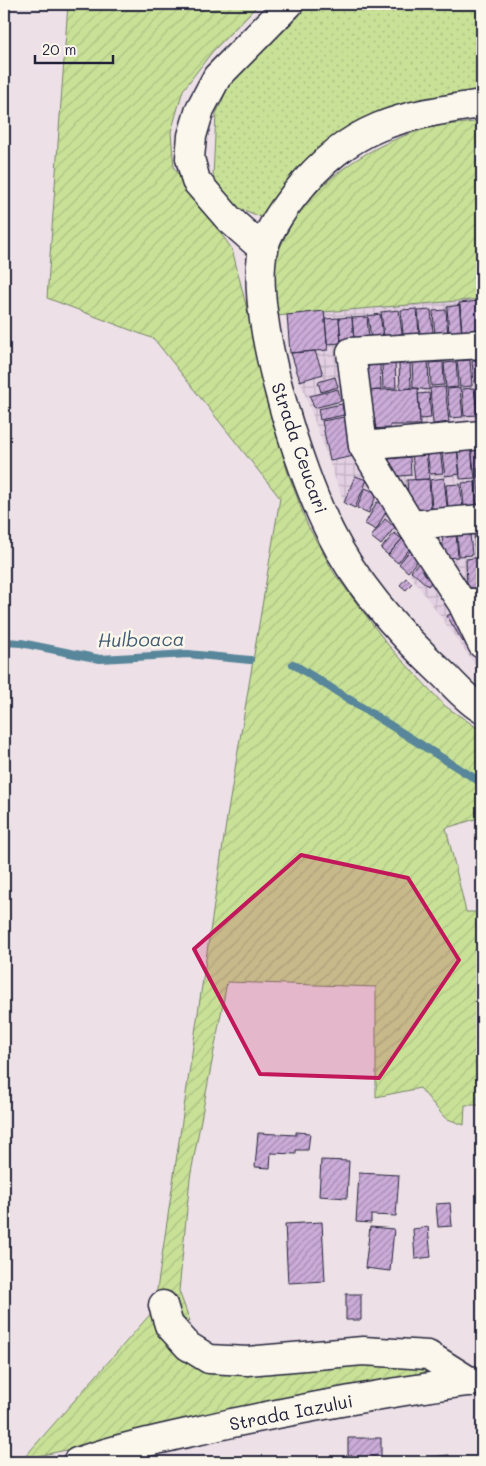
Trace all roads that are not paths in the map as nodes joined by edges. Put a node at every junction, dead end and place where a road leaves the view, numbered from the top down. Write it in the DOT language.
graph roads {
  1 [pos="289,4"];
  2 [pos="482,104"];
  3 [pos="264,250"];
  4 [pos="482,344"];
  5 [pos="482,435"];
  6 [pos="363,446"];
  7 [pos="482,519"];
  8 [pos="411,525"];
  9 [pos="472,603"];
  10 [pos="482,644"];
  11 [pos="482,709"];
  12 [pos="163,1305"];
  13 [pos="477,1381"];
  14 [pos="90,1458"];
  1 -- 3 [label="street"];
  2 -- 3 [label="street"];
  3 -- 11 [label="street, Strada Ceucari"];
  4 -- 6 [label="street"];
  5 -- 6 [label="street"];
  6 -- 8 [label="street"];
  7 -- 8 [label="street"];
  8 -- 9 [label="street"];
  9 -- 10 [label="street"];
  12 -- 13 [label="street"];
  13 -- 14 [label="street, Strada Iazului"];
}
